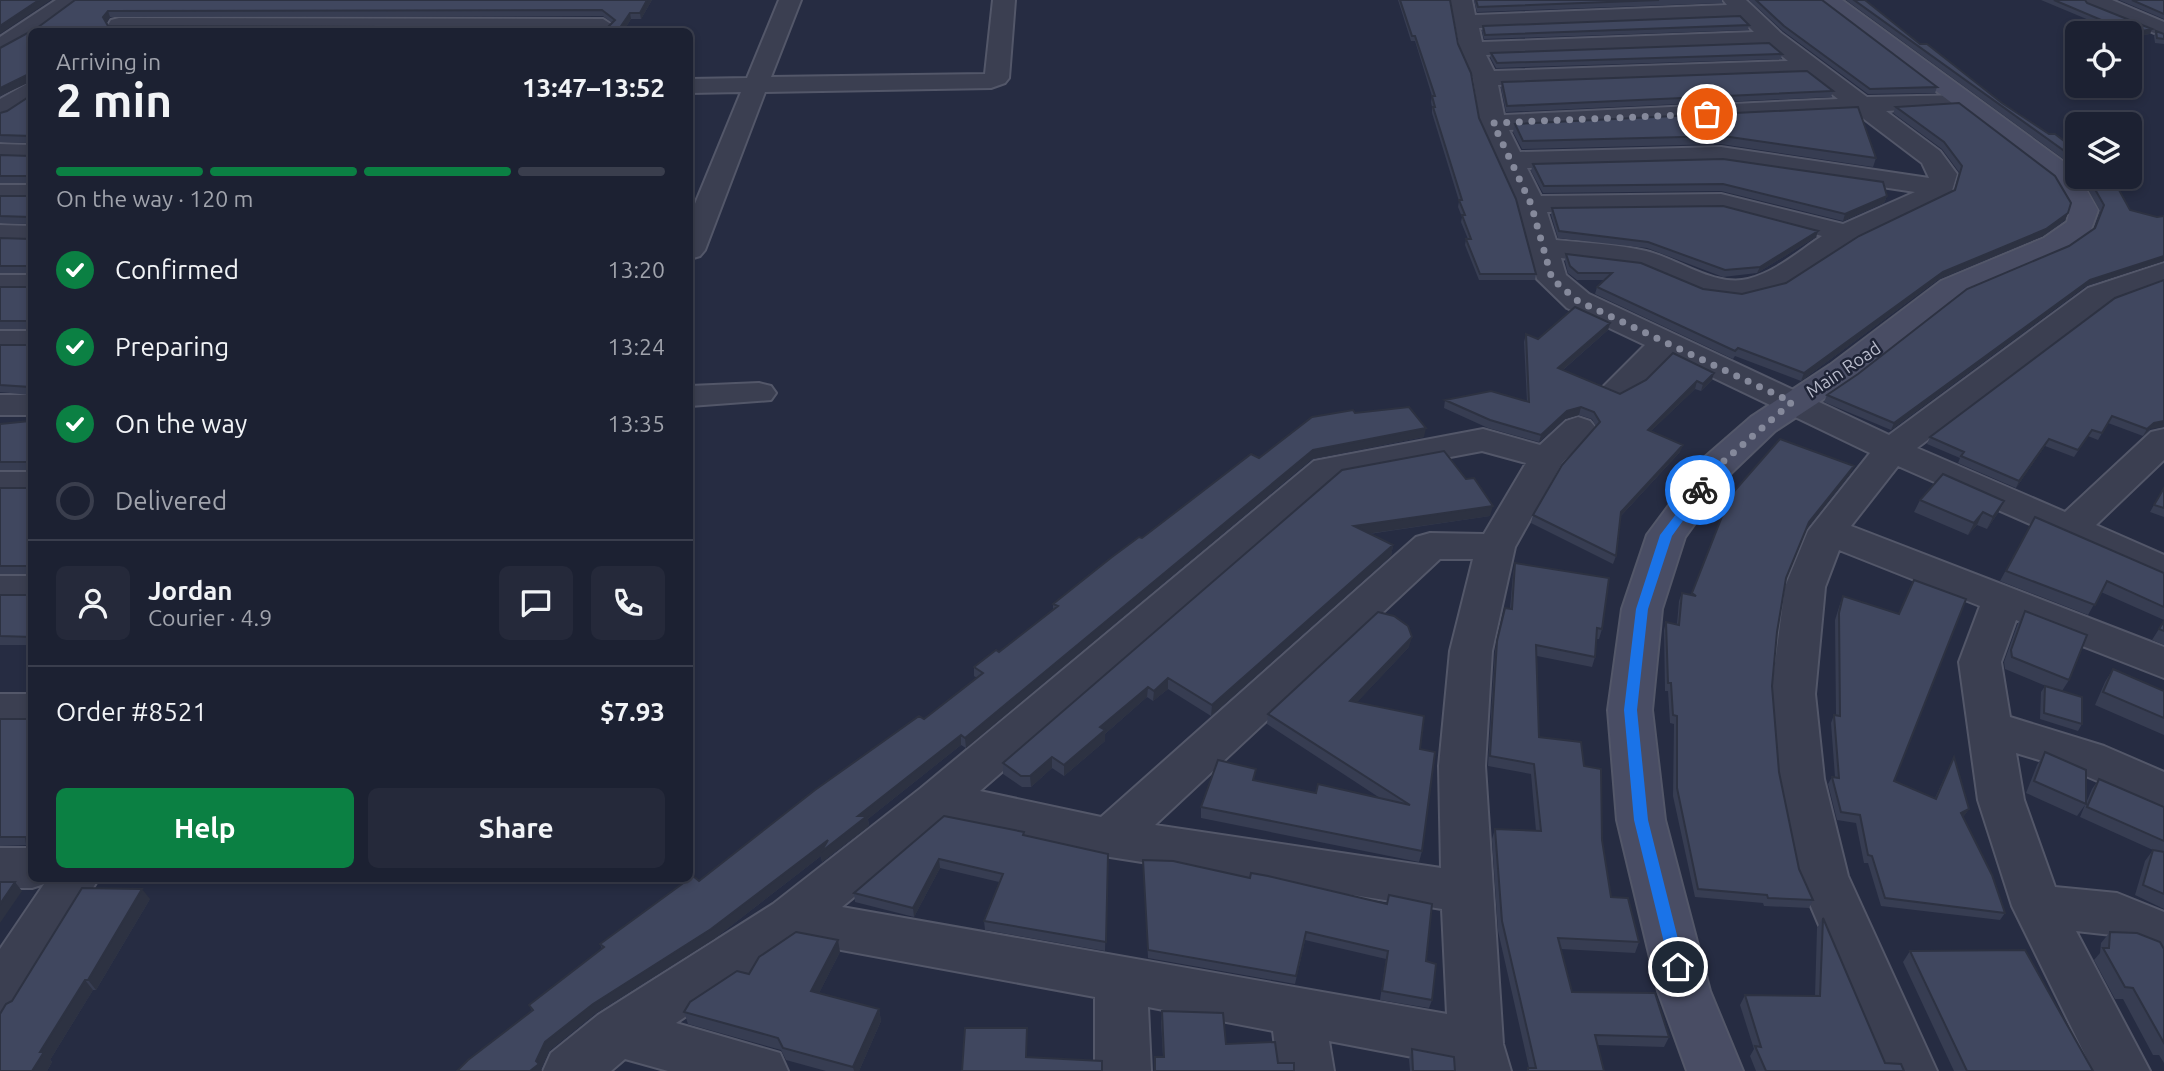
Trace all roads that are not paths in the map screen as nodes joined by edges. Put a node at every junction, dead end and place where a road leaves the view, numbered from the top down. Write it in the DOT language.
graph roads {
  1 [pos="71,0"];
  2 [pos="406,0"];
  3 [pos="471,0"];
  4 [pos="547,0"];
  5 [pos="790,0"];
  6 [pos="1004,0"];
  7 [pos="1498,0"];
  8 [pos="1828,0"];
  9 [pos="2094,0"];
  10 [pos="333,1"];
  11 [pos="147,6"];
  12 [pos="1739,6"];
  13 [pos="2164,14"];
  14 [pos="2130,15"];
  15 [pos="1465,18"];
  16 [pos="605,22"];
  17 [pos="305,26"];
  18 [pos="379,26"];
  19 [pos="444,26"];
  20 [pos="524,26"];
  21 [pos="28,28"];
  22 [pos="29,28"];
  23 [pos="116,28"];
  24 [pos="178,28"];
  25 [pos="2164,30"];
  26 [pos="1773,38"];
  27 [pos="0,47"];
  28 [pos="1812,67"];
  29 [pos="1485,78"];
  30 [pos="0,84"];
  31 [pos="28,86"];
  32 [pos="693,86"];
  33 [pos="755,86"];
  34 [pos="28,89"];
  35 [pos="1959,100"];
  36 [pos="1868,107"];
  37 [pos="0,111"];
  38 [pos="0,117"];
  39 [pos="28,117"];
  40 [pos="1493,123"];
  41 [pos="0,152"];
  42 [pos="28,153"];
  43 [pos="1513,160"];
  44 [pos="1941,188"];
  45 [pos="0,193"];
  46 [pos="28,193"];
  47 [pos="1531,204"];
  48 [pos="0,234"];
  49 [pos="1847,234"];
  50 [pos="28,235"];
  51 [pos="693,242"];
  52 [pos="1546,248"];
  53 [pos="2164,272"];
  54 [pos="0,284"];
  55 [pos="28,284"];
  56 [pos="0,341"];
  57 [pos="28,341"];
  58 [pos="1665,344"];
  59 [pos="1619,388"];
  60 [pos="759,393"];
  61 [pos="693,396"];
  62 [pos="1792,402"];
  63 [pos="0,405"];
  64 [pos="28,405"];
  65 [pos="1578,428"];
  66 [pos="2164,440"];
  67 [pos="1892,450"];
  68 [pos="1547,458"];
  69 [pos="0,483"];
  70 [pos="28,483"];
  71 [pos="2071,528"];
  72 [pos="1828,531"];
  73 [pos="1496,547"];
  74 [pos="2164,570"];
  75 [pos="0,589"];
  76 [pos="28,589"];
  77 [pos="2003,598"];
  78 [pos="2164,663"];
  79 [pos="0,710"];
  80 [pos="28,710"];
  81 [pos="1989,727"];
  82 [pos="2164,792"];
  83 [pos="938,802"];
  84 [pos="1111,838"];
  85 [pos="0,868"];
  86 [pos="28,868"];
  87 [pos="72,882"];
  88 [pos="1466,892"];
  89 [pos="2036,906"];
  90 [pos="791,919"];
  91 [pos="2164,935"];
  92 [pos="1121,979"];
  93 [pos="0,993"];
  94 [pos="1298,1013"];
  95 [pos="617,1032"];
  96 [pos="1480,1058"];
  97 [pos="571,1071"];
  98 [pos="760,1071"];
  99 [pos="1124,1071"];
  100 [pos="1306,1071"];
  101 [pos="1715,1071"];
  102 [pos="1909,1071"];
  103 [pos="2122,1071"];
  1 -- 22 [label="street"];
  2 -- 18 [label="street"];
  3 -- 19 [label="street"];
  4 -- 20 [label="street"];
  5 -- 33 [label="street"];
  6 -- 33 [label="street"];
  7 -- 15 [label="street"];
  8 -- 35 [label="street, Main Road"];
  9 -- 14 [label="street"];
  10 -- 17 [label="street"];
  11 -- 23 [label="street"];
  12 -- 15 [label="street"];
  12 -- 26 [label="street"];
  13 -- 14 [label="street"];
  14 -- 25 [label="street"];
  15 -- 26 [label="street"];
  15 -- 29 [label="street"];
  16 -- 20 [label="street"];
  17 -- 18 [label="street"];
  17 -- 24 [label="street"];
  18 -- 19 [label="street"];
  19 -- 20 [label="street"];
  21 -- 27 [label="street"];
  26 -- 28 [label="street"];
  28 -- 29 [label="street"];
  28 -- 36 [label="street"];
  29 -- 40 [label="street"];
  30 -- 31 [label="street"];
  32 -- 33 [label="street"];
  33 -- 51 [label="street"];
  34 -- 37 [label="street"];
  35 -- 36 [label="street"];
  35 -- 62 [label="street, Main Road"];
  36 -- 40 [label="street"];
  36 -- 44 [label="street"];
  38 -- 39 [label="street"];
  40 -- 43 [label="street"];
  41 -- 42 [label="street"];
  43 -- 44 [label="street"];
  43 -- 47 [label="street"];
  44 -- 49 [label="street"];
  45 -- 46 [label="street"];
  47 -- 49 [label="street"];
  47 -- 52 [label="street"];
  48 -- 50 [label="street"];
  49 -- 52 [label="street"];
  52 -- 58 [label="street"];
  53 -- 67 [label="street"];
  54 -- 55 [label="street"];
  56 -- 57 [label="street"];
  58 -- 59 [label="street"];
  58 -- 62 [label="street"];
  60 -- 61 [label="street"];
  62 -- 67 [label="street"];
  62 -- 101 [label="street, Main Road"];
  63 -- 64 [label="street"];
  65 -- 68 [label="street"];
  66 -- 71 [label="street"];
  67 -- 71 [label="street"];
  67 -- 72 [label="street"];
  68 -- 73 [label="street"];
  68 -- 83 [label="street"];
  69 -- 70 [label="street"];
  71 -- 74 [label="street"];
  72 -- 77 [label="street"];
  72 -- 102 [label="street"];
  73 -- 84 [label="street"];
  73 -- 88 [label="street"];
  75 -- 76 [label="street"];
  77 -- 78 [label="street"];
  77 -- 81 [label="street"];
  79 -- 80 [label="street"];
  81 -- 82 [label="street"];
  81 -- 89 [label="street"];
  83 -- 84 [label="street"];
  83 -- 90 [label="street"];
  84 -- 88 [label="street"];
  85 -- 86 [label="street"];
  87 -- 93 [label="street"];
  88 -- 96 [label="street"];
  89 -- 91 [label="street"];
  89 -- 103 [label="street"];
  90 -- 92 [label="street"];
  90 -- 95 [label="street"];
  92 -- 94 [label="street"];
  92 -- 99 [label="street"];
  94 -- 96 [label="street"];
  94 -- 100 [label="street"];
  95 -- 97 [label="street"];
  95 -- 98 [label="street"];
}
